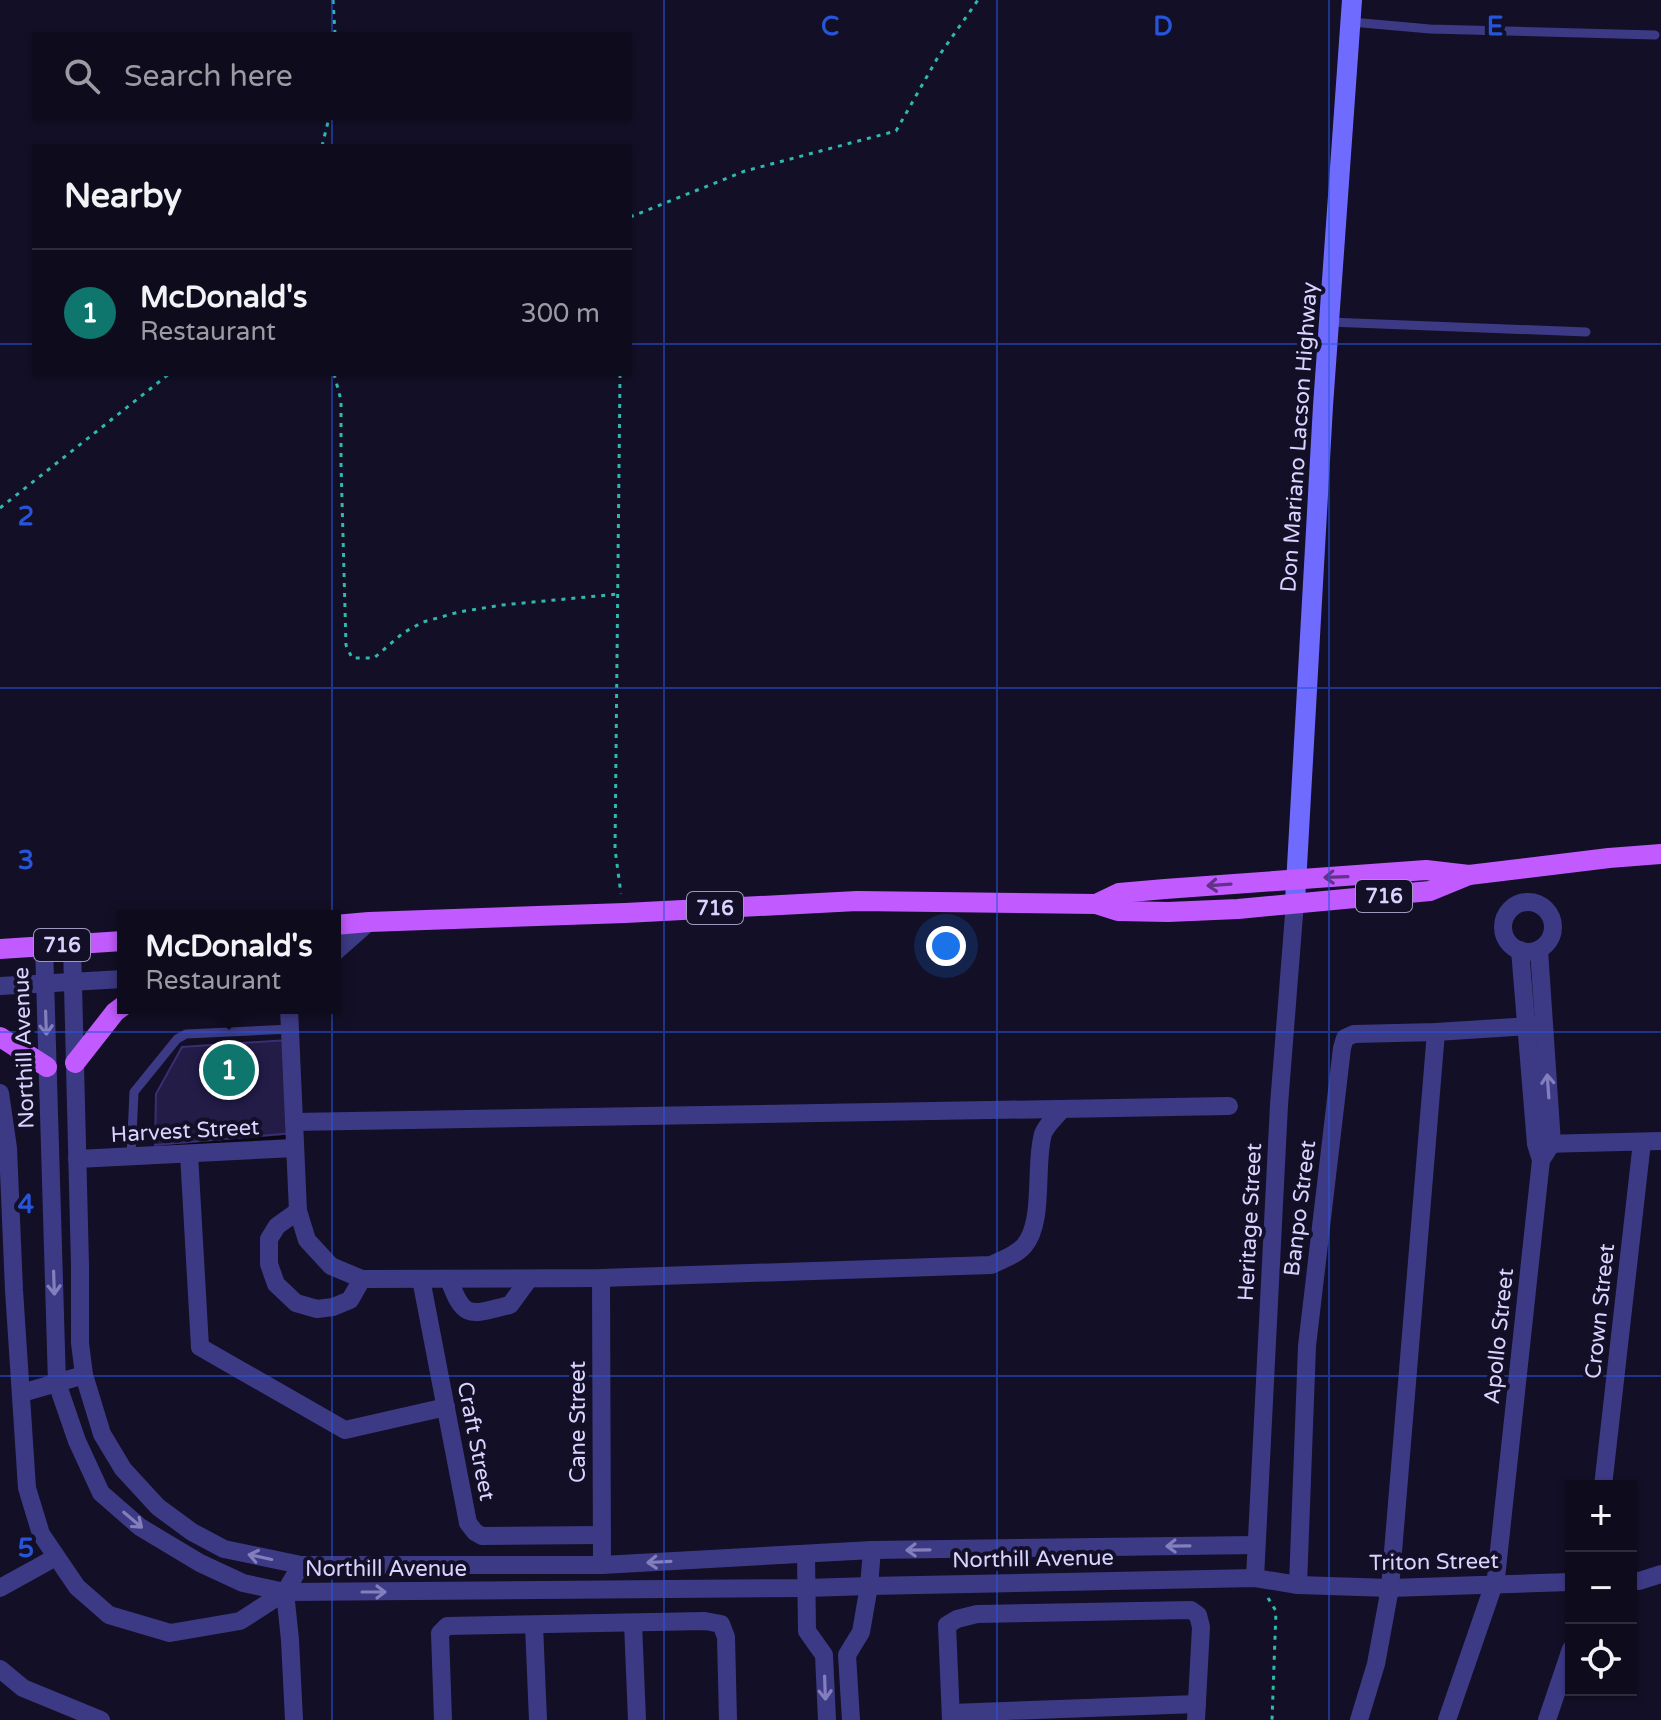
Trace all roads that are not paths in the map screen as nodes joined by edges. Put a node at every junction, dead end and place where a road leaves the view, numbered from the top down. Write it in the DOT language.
graph roads {
  1 [pos="1352,0"];
  2 [pos="1351,22"];
  3 [pos="1655,35"];
  4 [pos="1329,322"];
  5 [pos="1586,332"];
  6 [pos="1661,854"];
  7 [pos="1523,868"];
  8 [pos="1469,875"];
  9 [pos="1296,878"];
  10 [pos="1527,901"];
  11 [pos="1295,902"];
  12 [pos="1096,904"];
  13 [pos="369,922"];
  14 [pos="341,924"];
  15 [pos="117,941"];
  16 [pos="44,945"];
  17 [pos="72,945"];
  18 [pos="341,947"];
  19 [pos="0,949"];
  20 [pos="1529,950"];
  21 [pos="117,979"];
  22 [pos="73,982"];
  23 [pos="45,983"];
  24 [pos="0,986"];
  25 [pos="117,1010"];
  26 [pos="289,1014"];
  27 [pos="1535,1026"];
  28 [pos="290,1029"];
  29 [pos="1436,1032"];
  30 [pos="0,1037"];
  31 [pos="75,1063"];
  32 [pos="47,1067"];
  33 [pos="0,1093"];
  34 [pos="1229,1106"];
  35 [pos="1062,1109"];
  36 [pos="294,1122"];
  37 [pos="1652,1142"];
  38 [pos="295,1148"];
  39 [pos="1543,1149"];
  40 [pos="189,1154"];
  41 [pos="131,1157"];
  42 [pos="77,1159"];
  43 [pos="298,1211"];
  44 [pos="6,1218"];
  45 [pos="601,1278"];
  46 [pos="362,1279"];
  47 [pos="421,1279"];
  48 [pos="449,1279"];
  49 [pos="529,1279"];
  50 [pos="84,1375"];
  51 [pos="57,1383"];
  52 [pos="22,1393"];
  53 [pos="446,1407"];
  54 [pos="1604,1480"];
  55 [pos="602,1535"];
  56 [pos="1256,1545"];
  57 [pos="872,1550"];
  58 [pos="806,1554"];
  59 [pos="56,1557"];
  60 [pos="301,1565"];
  61 [pos="602,1565"];
  62 [pos="1661,1574"];
  63 [pos="1255,1578"];
  64 [pos="1637,1581"];
  65 [pos="1565,1582"];
  66 [pos="1494,1584"];
  67 [pos="1298,1585"];
  68 [pos="869,1586"];
  69 [pos="0,1588"];
  70 [pos="807,1588"];
  71 [pos="1390,1588"];
  72 [pos="285,1592"];
  73 [pos="633,1623"];
  74 [pos="534,1625"];
  75 [pos="824,1655"];
  76 [pos="847,1655"];
  77 [pos="1565,1667"];
  78 [pos="0,1669"];
  79 [pos="1196,1712"];
  80 [pos="951,1716"];
  81 [pos="101,1720"];
  82 [pos="294,1720"];
  83 [pos="443,1720"];
  84 [pos="538,1720"];
  85 [pos="637,1720"];
  86 [pos="728,1720"];
  87 [pos="827,1720"];
  88 [pos="851,1720"];
  89 [pos="1359,1720"];
  90 [pos="1447,1720"];
  91 [pos="1547,1720"];
  1 -- 2 [label="street, Don Mariano Lacson Highway"];
  2 -- 3 [label="lane"];
  2 -- 4 [label="street, Don Mariano Lacson Highway"];
  4 -- 5 [label="lane"];
  4 -- 9 [label="street, Don Mariano Lacson Highway"];
  6 -- 7 [label="main road, 716"];
  7 -- 8 [label="main road, 716"];
  7 -- 10 [label="street"];
  8 -- 9 [label="main road, 716, one-way"];
  8 -- 11 [label="main road, 716"];
  9 -- 11 [label="street, Don Mariano Lacson Highway"];
  9 -- 12 [label="main road, 716, one-way"];
  10 -- 20 [label="street"];
  10 -- 20 [label="street"];
  11 -- 12 [label="main road, 716"];
  11 -- 56 [label="street, Heritage Street"];
  12 -- 13 [label="main road, 716"];
  13 -- 14 [label="main road, 716"];
  13 -- 18 [label="street"];
  15 -- 17 [label="main road, 716"];
  16 -- 17 [label="main road, 716"];
  16 -- 19 [label="main road, 716"];
  16 -- 23 [label="street, Northill Avenue"];
  17 -- 22 [label="street, Northill Avenue"];
  20 -- 27 [label="street, Apollo Street"];
  21 -- 22 [label="street"];
  22 -- 23 [label="street"];
  22 -- 31 [label="street, Northill Avenue"];
  23 -- 24 [label="street"];
  23 -- 32 [label="street, Northill Avenue, one-way"];
  25 -- 31 [label="main road"];
  26 -- 28 [label="street"];
  27 -- 29 [label="street, Banpo Street"];
  27 -- 39 [label="street, Apollo Street"];
  28 -- 36 [label="street"];
  28 -- 41 [label="lane"];
  29 -- 67 [label="street, Banpo Street"];
  29 -- 71 [label="street"];
  30 -- 32 [label="main road"];
  31 -- 42 [label="street, Northill Avenue"];
  32 -- 51 [label="street, Northill Avenue, one-way"];
  33 -- 44 [label="street"];
  34 -- 35 [label="street"];
  35 -- 36 [label="street"];
  35 -- 45 [label="street"];
  36 -- 38 [label="street"];
  37 -- 39 [label="street"];
  37 -- 54 [label="street, Crown Street"];
  38 -- 40 [label="street, Harvest Street"];
  38 -- 43 [label="street"];
  39 -- 66 [label="street, Apollo Street"];
  40 -- 41 [label="street, Harvest Street"];
  40 -- 53 [label="street"];
  41 -- 42 [label="street, Harvest Street"];
  42 -- 50 [label="street, Northill Avenue"];
  43 -- 46 [label="street"];
  43 -- 46 [label="street"];
  44 -- 52 [label="street"];
  45 -- 49 [label="street"];
  45 -- 55 [label="street, Cane Street"];
  46 -- 47 [label="street"];
  47 -- 48 [label="street"];
  47 -- 53 [label="street, Craft Street"];
  48 -- 49 [label="street"];
  48 -- 49 [label="street"];
  50 -- 51 [label="street"];
  60 -- 50 [label="street, Northill Avenue, one-way"];
  51 -- 52 [label="street"];
  51 -- 72 [label="street, Northill Avenue, one-way"];
  52 -- 59 [label="street"];
  53 -- 55 [label="street, Craft Street"];
  55 -- 61 [label="street, Cane Street"];
  56 -- 57 [label="street, Northill Avenue, one-way"];
  56 -- 63 [label="street, Heritage Street"];
  57 -- 58 [label="street, Northill Avenue"];
  57 -- 68 [label="street"];
  58 -- 61 [label="street, Northill Avenue, one-way"];
  58 -- 70 [label="street"];
  59 -- 69 [label="street"];
  59 -- 72 [label="street"];
  60 -- 61 [label="street, Northill Avenue"];
  60 -- 72 [label="street"];
  62 -- 64 [label="street"];
  63 -- 67 [label="street, Northill Avenue"];
  63 -- 68 [label="street, Northill Avenue"];
  65 -- 66 [label="street, Triton Street"];
  66 -- 71 [label="street, Triton Street"];
  66 -- 90 [label="street, Apollo Street"];
  67 -- 71 [label="street, Triton Street"];
  68 -- 70 [label="street, Northill Avenue"];
  68 -- 76 [label="street"];
  72 -- 70 [label="street, Northill Avenue, one-way"];
  70 -- 75 [label="street"];
  71 -- 89 [label="street"];
  72 -- 82 [label="street"];
  73 -- 74 [label="street"];
  73 -- 85 [label="street"];
  73 -- 86 [label="street"];
  74 -- 83 [label="street"];
  74 -- 84 [label="street"];
  75 -- 76 [label="street"];
  75 -- 87 [label="street, one-way"];
  76 -- 88 [label="street"];
  77 -- 91 [label="street"];
  78 -- 81 [label="street"];
  79 -- 80 [label="street"];
  79 -- 80 [label="street"];
}
